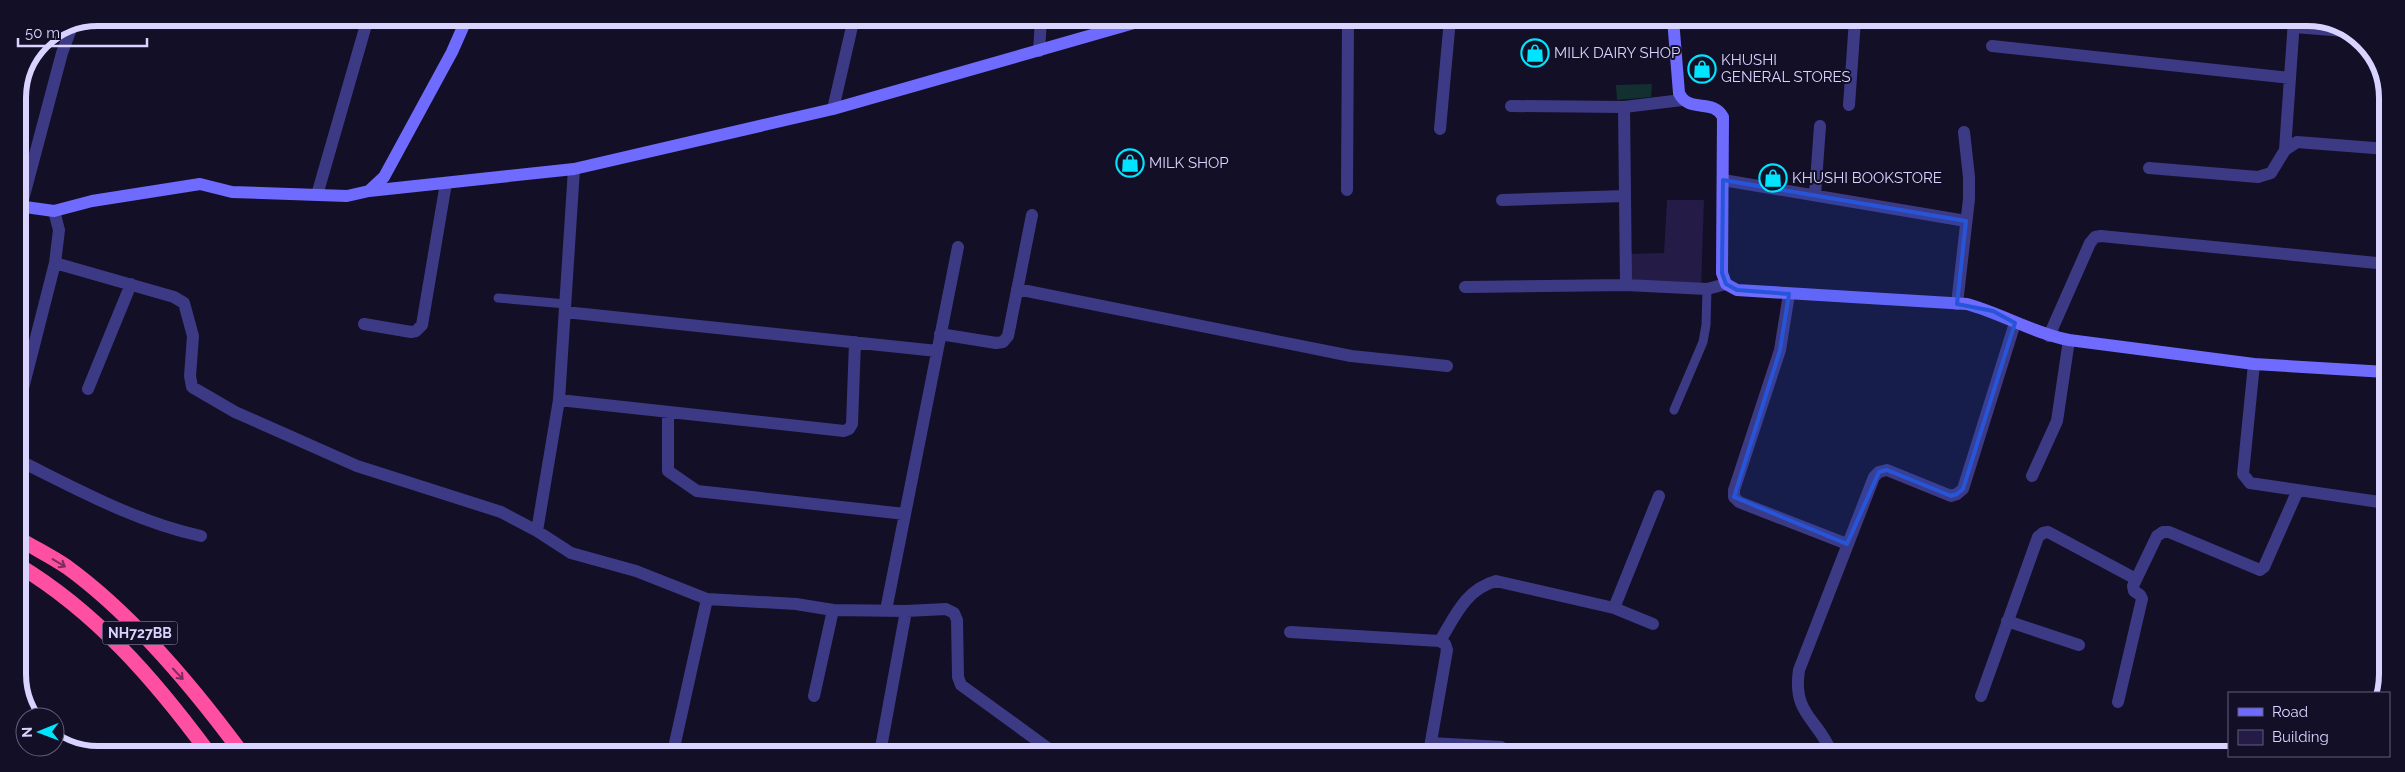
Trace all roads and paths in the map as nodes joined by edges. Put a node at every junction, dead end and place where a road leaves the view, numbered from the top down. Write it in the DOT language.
graph roads {
  1 [pos="366,26"];
  2 [pos="463,26"];
  3 [pos="852,26"];
  4 [pos="1041,26"];
  5 [pos="1117,26"];
  6 [pos="1348,26"];
  7 [pos="1449,26"];
  8 [pos="1673,26"];
  9 [pos="1855,26"];
  10 [pos="2294,26"];
  11 [pos="69,33"];
  12 [pos="1992,46"];
  13 [pos="1039,51"];
  14 [pos="2290,78"];
  15 [pos="1682,100"];
  16 [pos="1849,105"];
  17 [pos="1511,106"];
  18 [pos="1624,107"];
  19 [pos="833,109"];
  20 [pos="1820,126"];
  21 [pos="1440,129"];
  22 [pos="1964,132"];
  23 [pos="2379,148"];
  24 [pos="2285,150"];
  25 [pos="2149,168"];
  26 [pos="574,169"];
  27 [pos="1723,180"];
  28 [pos="26,181"];
  29 [pos="446,183"];
  30 [pos="1347,190"];
  31 [pos="369,191"];
  32 [pos="317,195"];
  33 [pos="1815,195"];
  34 [pos="1625,196"];
  35 [pos="1502,200"];
  36 [pos="26,207"];
  37 [pos="54,211"];
  38 [pos="1032,215"];
  39 [pos="1966,221"];
  40 [pos="958,247"];
  41 [pos="56,263"];
  42 [pos="2379,263"];
  43 [pos="131,284"];
  44 [pos="1726,284"];
  45 [pos="1626,285"];
  46 [pos="1465,287"];
  47 [pos="1017,288"];
  48 [pos="1707,288"];
  49 [pos="1789,294"];
  50 [pos="498,298"];
  51 [pos="1957,304"];
  52 [pos="565,308"];
  53 [pos="2015,323"];
  54 [pos="364,324"];
  55 [pos="940,334"];
  56 [pos="2049,336"];
  57 [pos="2069,340"];
  58 [pos="856,342"];
  59 [pos="937,351"];
  60 [pos="2254,364"];
  61 [pos="1446,366"];
  62 [pos="2379,372"];
  63 [pos="26,377"];
  64 [pos="88,389"];
  65 [pos="559,400"];
  66 [pos="1674,410"];
  67 [pos="668,412"];
  68 [pos="26,464"];
  69 [pos="2032,476"];
  70 [pos="2298,490"];
  71 [pos="1659,496"];
  72 [pos="2379,502"];
  73 [pos="905,514"];
  74 [pos="537,531"];
  75 [pos="201,536"];
  76 [pos="26,543"];
  77 [pos="1847,544"];
  78 [pos="26,570"];
  79 [pos="2136,579"];
  80 [pos="707,599"];
  81 [pos="106,600"];
  82 [pos="1614,608"];
  83 [pos="833,610"];
  84 [pos="886,610"];
  85 [pos="906,611"];
  86 [pos="92,620"];
  87 [pos="2007,621"];
  88 [pos="1653,624"];
  89 [pos="1290,632"];
  90 [pos="1440,641"];
  91 [pos="2079,645"];
  92 [pos="814,696"];
  93 [pos="1981,696"];
  94 [pos="2118,702"];
  95 [pos="204,746"];
  96 [pos="236,746"];
  97 [pos="675,746"];
  98 [pos="881,746"];
  99 [pos="1044,746"];
  100 [pos="1430,746"];
  101 [pos="1828,746"];
  1 -- 32 [label="street"];
  2 -- 31 [label="street"];
  3 -- 19 [label="street"];
  4 -- 13 [label="street"];
  5 -- 13 [label="street"];
  6 -- 30 [label="street"];
  7 -- 21 [label="street"];
  8 -- 15 [label="street"];
  9 -- 16 [label="street"];
  10 -- 14 [label="street"];
  11 -- 28 [label="street"];
  12 -- 14 [label="street"];
  13 -- 19 [label="street"];
  14 -- 24 [label="street"];
  15 -- 18 [label="street"];
  15 -- 27 [label="street"];
  17 -- 18 [label="street"];
  18 -- 34 [label="street"];
  19 -- 26 [label="street"];
  20 -- 33 [label="street"];
  22 -- 39 [label="street"];
  23 -- 24 [label="street"];
  24 -- 25 [label="street"];
  26 -- 29 [label="street"];
  26 -- 52 [label="street"];
  27 -- 33 [label="street"];
  27 -- 44 [label="street"];
  29 -- 31 [label="street"];
  29 -- 54 [label="street"];
  31 -- 32 [label="street"];
  32 -- 37 [label="street"];
  33 -- 39 [label="street"];
  34 -- 35 [label="street"];
  34 -- 45 [label="street"];
  36 -- 37 [label="street"];
  37 -- 41 [label="street"];
  38 -- 47 [label="street"];
  39 -- 51 [label="street"];
  40 -- 55 [label="street"];
  41 -- 43 [label="street"];
  41 -- 63 [label="street"];
  42 -- 56 [label="street"];
  43 -- 64 [label="street"];
  43 -- 74 [label="street"];
  44 -- 48 [label="street"];
  44 -- 49 [label="street"];
  45 -- 46 [label="street"];
  45 -- 48 [label="street"];
  47 -- 55 [label="street"];
  47 -- 61 [label="street"];
  48 -- 66 [label="lane"];
  49 -- 51 [label="street"];
  49 -- 77 [label="street"];
  50 -- 52 [label="lane"];
  51 -- 53 [label="street"];
  52 -- 58 [label="street"];
  52 -- 65 [label="street"];
  53 -- 56 [label="street"];
  53 -- 77 [label="street"];
  55 -- 59 [label="street"];
  56 -- 57 [label="street"];
  57 -- 60 [label="street"];
  57 -- 69 [label="street"];
  58 -- 59 [label="street"];
  58 -- 67 [label="street"];
  59 -- 73 [label="street"];
  60 -- 62 [label="street"];
  60 -- 70 [label="street"];
  65 -- 67 [label="street"];
  65 -- 74 [label="street"];
  67 -- 73 [label="street"];
  68 -- 75 [label="street"];
  70 -- 72 [label="street"];
  70 -- 79 [label="street"];
  71 -- 82 [label="street"];
  73 -- 84 [label="street"];
  74 -- 80 [label="street"];
  76 -- 81 [label="highway, NH727BB, one-way"];
  77 -- 101 [label="street"];
  78 -- 86 [label="highway, NH727BB"];
  79 -- 87 [label="street"];
  79 -- 94 [label="street"];
  80 -- 83 [label="street"];
  80 -- 97 [label="street"];
  81 -- 86 [label="highway"];
  81 -- 96 [label="highway, NH727BB, one-way"];
  82 -- 88 [label="street"];
  82 -- 90 [label="street"];
  83 -- 84 [label="street"];
  83 -- 92 [label="street"];
  84 -- 85 [label="street"];
  85 -- 98 [label="street"];
  85 -- 99 [label="street"];
  86 -- 95 [label="highway, NH727BB"];
  87 -- 91 [label="street"];
  87 -- 93 [label="street"];
  89 -- 90 [label="street"];
  90 -- 100 [label="street"];
}
